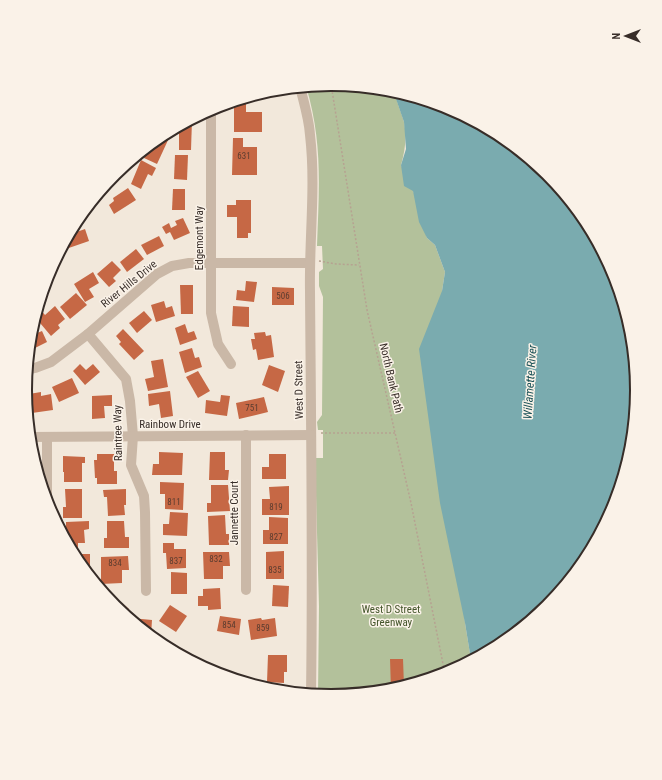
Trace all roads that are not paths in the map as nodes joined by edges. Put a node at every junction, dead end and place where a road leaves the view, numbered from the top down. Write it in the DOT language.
graph roads {
  1 [pos="302,93"];
  2 [pos="211,117"];
  3 [pos="309,261"];
  4 [pos="211,263"];
  5 [pos="88,334"];
  6 [pos="231,364"];
  7 [pos="33,368"];
  8 [pos="315,434"];
  9 [pos="132,436"];
  10 [pos="246,436"];
  11 [pos="36,437"];
  12 [pos="47,437"];
  13 [pos="47,483"];
  14 [pos="246,590"];
  15 [pos="146,591"];
  16 [pos="311,688"];
  1 -- 3 [label="street, West D Street"];
  2 -- 4 [label="street, Edgemont Way"];
  3 -- 4 [label="street, River Hills Drive"];
  3 -- 8 [label="street, West D Street"];
  4 -- 5 [label="street, River Hills Drive"];
  4 -- 6 [label="street, Edgemont Way"];
  5 -- 7 [label="street, River Hills Drive"];
  5 -- 9 [label="street, Raintree Way"];
  8 -- 10 [label="street, Rainbow Drive"];
  8 -- 16 [label="street, West D Street"];
  9 -- 10 [label="street, Rainbow Drive"];
  9 -- 12 [label="street, Rainbow Drive"];
  9 -- 15 [label="street, Raintree Way"];
  10 -- 14 [label="street, Jannette Court"];
  11 -- 12 [label="street, Rainbow Drive"];
  12 -- 13 [label="street"];
}
